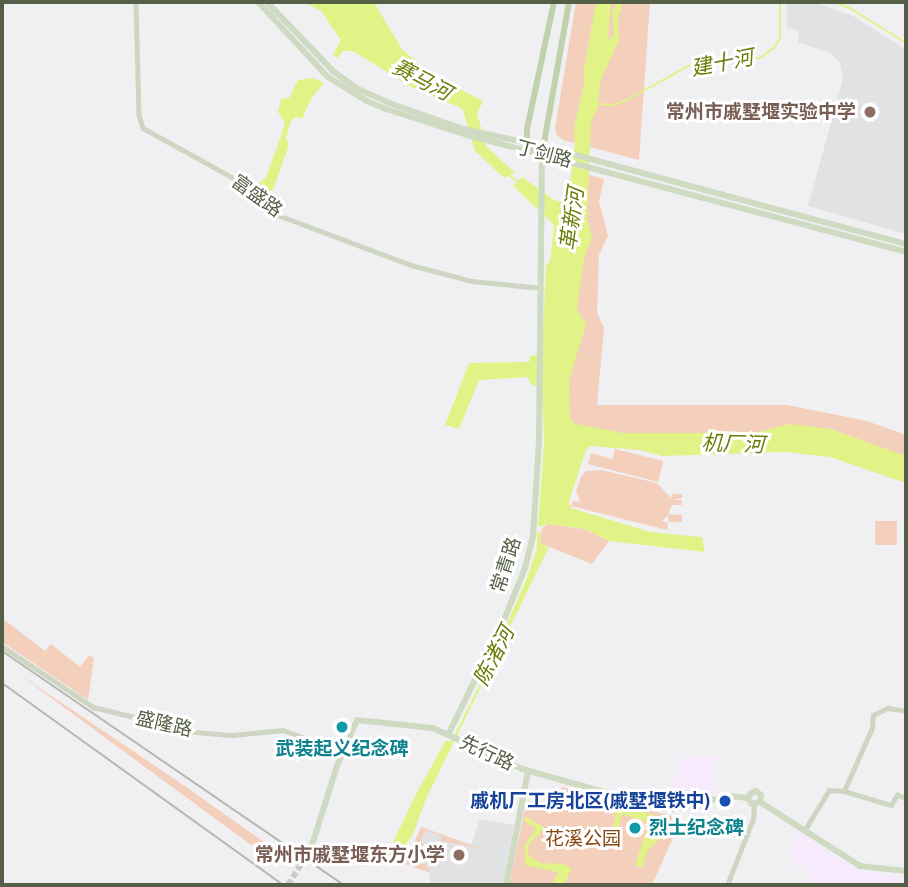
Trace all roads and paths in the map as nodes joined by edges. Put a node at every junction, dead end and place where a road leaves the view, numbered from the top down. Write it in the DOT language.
graph roads {
  1 [pos="136,2"];
  2 [pos="258,2"];
  3 [pos="267,2"];
  4 [pos="554,2"];
  5 [pos="569,2"];
  6 [pos="465,132"];
  7 [pos="488,137"];
  8 [pos="527,143"];
  9 [pos="544,151"];
  10 [pos="590,163"];
  11 [pos="906,244"];
  12 [pos="906,252"];
  13 [pos="541,288"];
  14 [pos="2,646"];
  15 [pos="906,710"];
  16 [pos="449,735"];
  17 [pos="342,751"];
  18 [pos="528,772"];
  19 [pos="844,791"];
  20 [pos="748,798"];
  21 [pos="906,798"];
  22 [pos="757,803"];
  23 [pos="804,832"];
  24 [pos="310,848"];
  25 [pos="906,871"];
  26 [pos="506,885"];
  27 [pos="727,885"];
  1 -- 13 [label="street, 富盛路"];
  2 -- 6 [label="street, 丁剑路"];
  3 -- 6 [label="street, 丁剑路"];
  4 -- 8 [label="main road"];
  5 -- 9 [label="main road"];
  6 -- 7 [label="street, 丁剑路"];
  7 -- 8 [label="street, 丁剑路"];
  7 -- 9 [label="street, 丁剑路"];
  8 -- 9 [label="main road"];
  9 -- 10 [label="street, 丁剑路"];
  9 -- 13 [label="street"];
  10 -- 11 [label="street, 丁剑路"];
  10 -- 12 [label="street, 丁剑路"];
  13 -- 16 [label="street, 常青路"];
  14 -- 17 [label="street, 盛隆路"];
  15 -- 19 [label="street"];
  16 -- 17 [label="street, 先行路"];
  16 -- 18 [label="street, 先行路"];
  17 -- 24 [label="street, 先行路"];
  18 -- 20 [label="street, 先行路"];
  18 -- 26 [label="street"];
  19 -- 21 [label="street"];
  19 -- 23 [label="street"];
  20 -- 22 [label="street"];
  20 -- 22 [label="street, 先行路"];
  22 -- 23 [label="street"];
  22 -- 27 [label="street"];
  23 -- 25 [label="street"];
}
